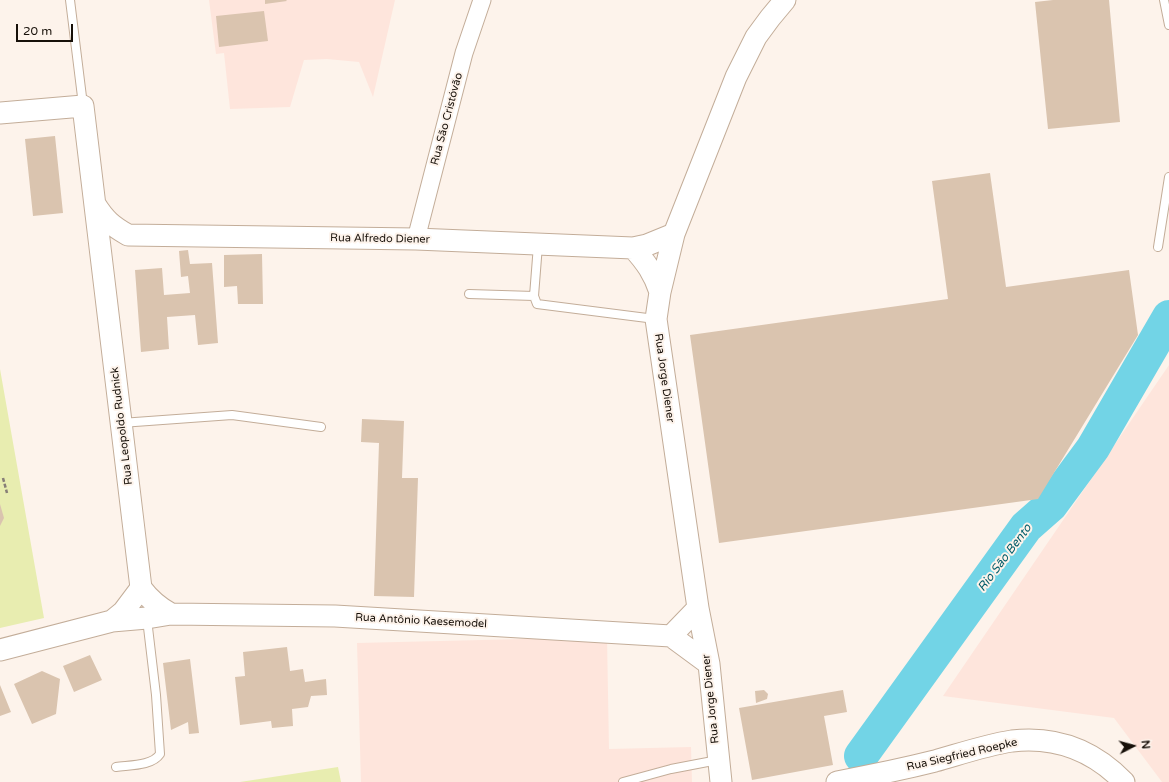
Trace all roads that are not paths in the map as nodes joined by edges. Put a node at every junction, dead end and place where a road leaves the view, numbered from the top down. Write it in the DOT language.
graph roads {
  1 [pos="70,0"];
  2 [pos="482,0"];
  3 [pos="785,0"];
  4 [pos="1164,0"];
  5 [pos="1169,25"];
  6 [pos="83,106"];
  7 [pos="0,113"];
  8 [pos="1169,177"];
  9 [pos="95,204"];
  10 [pos="674,234"];
  11 [pos="128,235"];
  12 [pos="416,239"];
  13 [pos="538,244"];
  14 [pos="1158,247"];
  15 [pos="633,248"];
  16 [pos="102,264"];
  17 [pos="660,292"];
  18 [pos="469,294"];
  19 [pos="534,296"];
  20 [pos="656,319"];
  21 [pos="121,423"];
  22 [pos="321,427"];
  23 [pos="141,588"];
  24 [pos="698,608"];
  25 [pos="171,614"];
  26 [pos="147,618"];
  27 [pos="112,621"];
  28 [pos="671,636"];
  29 [pos="0,650"];
  30 [pos="709,664"];
  31 [pos="718,760"];
  32 [pos="116,767"];
  33 [pos="623,782"];
  34 [pos="721,782"];
  35 [pos="837,782"];
  36 [pos="1124,782"];
  1 -- 6 [label="lane"];
  2 -- 12 [label="street, Rua São Cristóvão"];
  3 -- 10 [label="street, Rua Jorge Diener"];
  4 -- 5 [label="lane"];
  6 -- 7 [label="street"];
  6 -- 9 [label="street, Rua Leopoldo Rudnick"];
  8 -- 14 [label="lane"];
  9 -- 11 [label="street, Rua Leopoldo Rudnick"];
  9 -- 16 [label="street, Rua Leopoldo Rudnick"];
  10 -- 15 [label="street, Rua Alfredo Diener"];
  10 -- 17 [label="street, Rua Jorge Diener"];
  11 -- 12 [label="street, Rua Alfredo Diener"];
  11 -- 16 [label="street"];
  12 -- 13 [label="street, Rua Alfredo Diener"];
  13 -- 15 [label="street, Rua Alfredo Diener"];
  13 -- 19 [label="lane"];
  15 -- 17 [label="street"];
  16 -- 21 [label="street, Rua Leopoldo Rudnick"];
  17 -- 20 [label="street, Rua Jorge Diener"];
  18 -- 19 [label="lane"];
  19 -- 20 [label="lane"];
  20 -- 24 [label="street, Rua Jorge Diener"];
  21 -- 22 [label="lane"];
  21 -- 23 [label="street, Rua Leopoldo Rudnick"];
  23 -- 25 [label="street, Rua Antônio Kaesemodel"];
  23 -- 27 [label="street, Rua Antônio Kaesemodel"];
  24 -- 28 [label="street"];
  24 -- 30 [label="street, Rua Jorge Diener"];
  25 -- 26 [label="street, Rua Antônio Kaesemodel"];
  25 -- 28 [label="street, Rua Antônio Kaesemodel"];
  26 -- 27 [label="street, Rua Antônio Kaesemodel"];
  26 -- 32 [label="lane"];
  27 -- 29 [label="street, Rua Antônio Kaesemodel"];
  28 -- 30 [label="street"];
  30 -- 31 [label="street, Rua Jorge Diener"];
  31 -- 33 [label="lane"];
  31 -- 34 [label="street, Rua Jorge Diener"];
  35 -- 36 [label="street, Rua Siegfried Roepke"];
}
